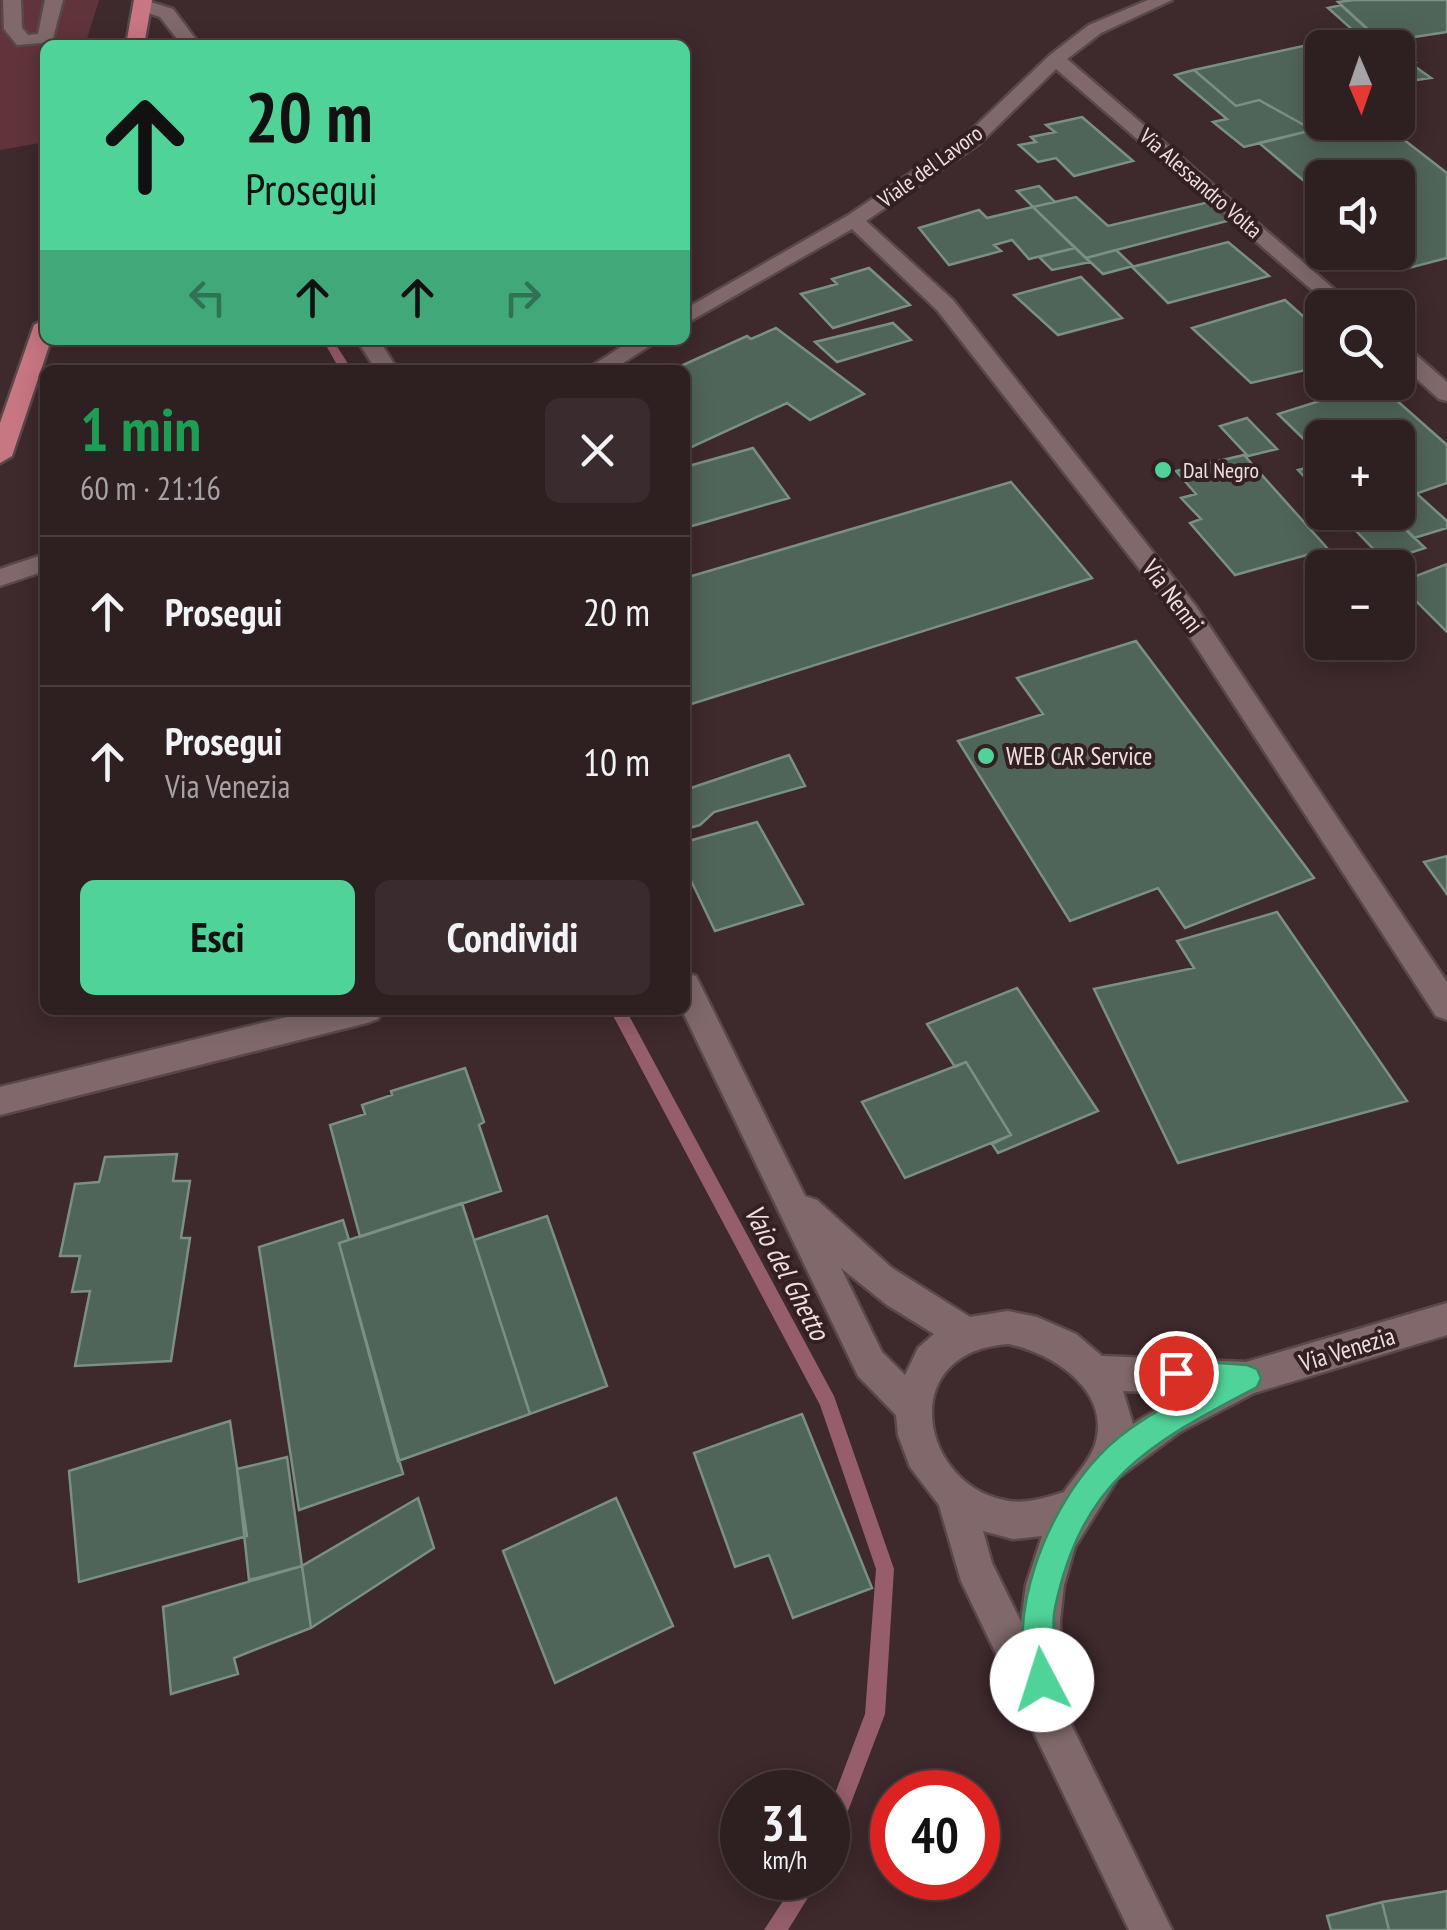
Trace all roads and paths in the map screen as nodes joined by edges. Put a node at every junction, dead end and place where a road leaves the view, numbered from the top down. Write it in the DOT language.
graph roads {
  1 [pos="12,0"];
  2 [pos="54,0"];
  3 [pos="1163,0"];
  4 [pos="143,2"];
  5 [pos="136,40"];
  6 [pos="188,40"];
  7 [pos="1056,59"];
  8 [pos="854,220"];
  9 [pos="1325,290"];
  10 [pos="690,315"];
  11 [pos="40,340"];
  12 [pos="639,345"];
  13 [pos="605,365"];
  14 [pos="1415,366"];
  15 [pos="1447,394"];
  16 [pos="0,456"];
  17 [pos="40,564"];
  18 [pos="0,578"];
  19 [pos="690,995"];
  20 [pos="1447,1008"];
  21 [pos="347,1015"];
  22 [pos="0,1101"];
  23 [pos="783,1187"];
  24 [pos="1447,1319"];
  25 [pos="966,1332"];
  26 [pos="1095,1373"];
  27 [pos="1247,1378"];
  28 [pos="913,1408"];
  29 [pos="1110,1464"];
  30 [pos="956,1498"];
  31 [pos="1077,1506"];
  32 [pos="1045,1709"];
  33 [pos="1151,1930"];
  1 -- 2 [label="street"];
  3 -- 7 [label="street, Viale del Lavoro"];
  4 -- 5 [label="main road"];
  4 -- 6 [label="street"];
  7 -- 8 [label="street, Viale del Lavoro"];
  7 -- 9 [label="street, Via Alessandro Volta"];
  8 -- 10 [label="street, Viale del Lavoro"];
  8 -- 20 [label="street, Via Nenni"];
  11 -- 16 [label="main road"];
  12 -- 13 [label="street"];
  14 -- 15 [label="street"];
  17 -- 18 [label="street"];
  19 -- 23 [label="street"];
  21 -- 22 [label="street"];
  23 -- 25 [label="street"];
  23 -- 28 [label="street"];
  24 -- 27 [label="street, Via Venezia"];
  25 -- 26 [label="street"];
  25 -- 28 [label="street"];
  26 -- 27 [label="street, Via Venezia"];
  26 -- 29 [label="street"];
  27 -- 29 [label="street, Via Venezia"];
  28 -- 30 [label="street"];
  29 -- 31 [label="street"];
  30 -- 31 [label="street"];
  30 -- 32 [label="street"];
  31 -- 32 [label="street"];
  32 -- 33 [label="street"];
}
